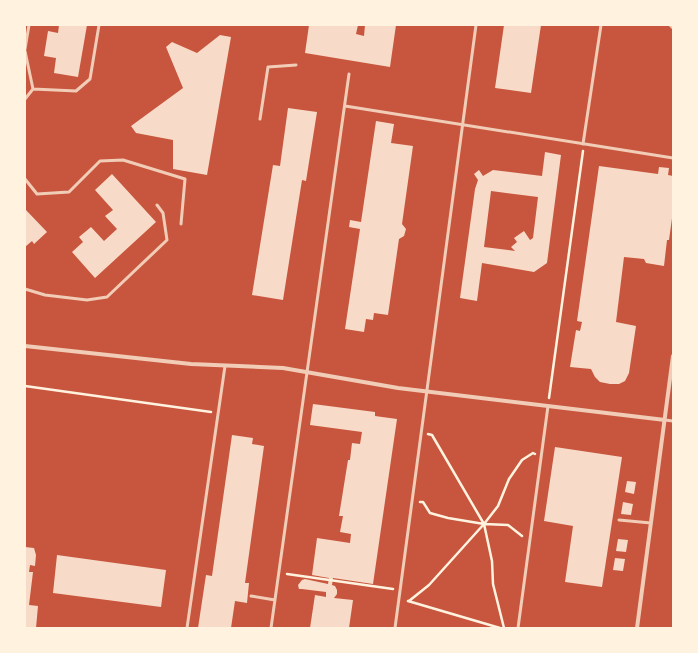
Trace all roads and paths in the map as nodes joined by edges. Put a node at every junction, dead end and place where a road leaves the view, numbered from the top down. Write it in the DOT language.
graph roads {
  1 [pos="29,25"];
  2 [pos="99,25"];
  3 [pos="476,25"];
  4 [pos="601,25"];
  5 [pos="670,25"];
  6 [pos="673,28"];
  7 [pos="25,50"];
  8 [pos="296,65"];
  9 [pos="349,74"];
  10 [pos="33,89"];
  11 [pos="25,98"];
  12 [pos="344,106"];
  13 [pos="260,118"];
  14 [pos="462,125"];
  15 [pos="583,144"];
  16 [pos="673,158"];
  17 [pos="25,179"];
  18 [pos="157,205"];
  19 [pos="181,224"];
  20 [pos="25,289"];
  21 [pos="25,346"];
  22 [pos="673,356"];
  23 [pos="226,366"];
  24 [pos="307,372"];
  25 [pos="25,386"];
  26 [pos="426,392"];
  27 [pos="548,406"];
  28 [pos="219,413"];
  29 [pos="664,420"];
  30 [pos="673,421"];
  31 [pos="420,433"];
  32 [pos="542,454"];
  33 [pos="411,500"];
  34 [pos="619,520"];
  35 [pos="651,523"];
  36 [pos="484,524"];
  37 [pos="530,538"];
  38 [pos="279,573"];
  39 [pos="399,590"];
  40 [pos="251,596"];
  41 [pos="275,600"];
  42 [pos="398,600"];
  43 [pos="408,601"];
  44 [pos="187,628"];
  45 [pos="271,628"];
  46 [pos="395,628"];
  47 [pos="500,628"];
  48 [pos="504,628"];
  49 [pos="518,628"];
  50 [pos="637,628"];
  1 -- 7 [label="lane"];
  2 -- 10 [label="lane"];
  3 -- 14 [label="lane"];
  4 -- 15 [label="lane"];
  5 -- 6 [label="lane"];
  7 -- 10 [label="lane"];
  8 -- 13 [label="lane"];
  9 -- 12 [label="lane"];
  10 -- 11 [label="lane"];
  12 -- 14 [label="lane"];
  12 -- 24 [label="lane"];
  14 -- 15 [label="lane"];
  14 -- 26 [label="lane"];
  15 -- 16 [label="lane"];
  15 -- 27 [label="path"];
  17 -- 19 [label="lane"];
  18 -- 20 [label="lane"];
  21 -- 23 [label="street"];
  22 -- 29 [label="street"];
  23 -- 24 [label="street"];
  23 -- 28 [label="lane"];
  24 -- 26 [label="street"];
  24 -- 38 [label="lane"];
  25 -- 28 [label="path"];
  26 -- 27 [label="street"];
  26 -- 31 [label="lane"];
  27 -- 29 [label="street"];
  27 -- 32 [label="lane"];
  28 -- 44 [label="lane"];
  29 -- 30 [label="lane"];
  29 -- 35 [label="street"];
  31 -- 33 [label="lane"];
  31 -- 36 [label="path"];
  32 -- 36 [label="path"];
  32 -- 37 [label="lane"];
  33 -- 36 [label="path"];
  33 -- 39 [label="lane"];
  34 -- 35 [label="lane"];
  35 -- 50 [label="street"];
  36 -- 37 [label="path"];
  36 -- 43 [label="path"];
  36 -- 48 [label="path"];
  37 -- 49 [label="lane"];
  38 -- 39 [label="path"];
  38 -- 41 [label="lane"];
  39 -- 42 [label="lane"];
  40 -- 41 [label="lane"];
  41 -- 45 [label="lane"];
  42 -- 43 [label="path"];
  42 -- 46 [label="lane"];
  43 -- 47 [label="path"];
}
